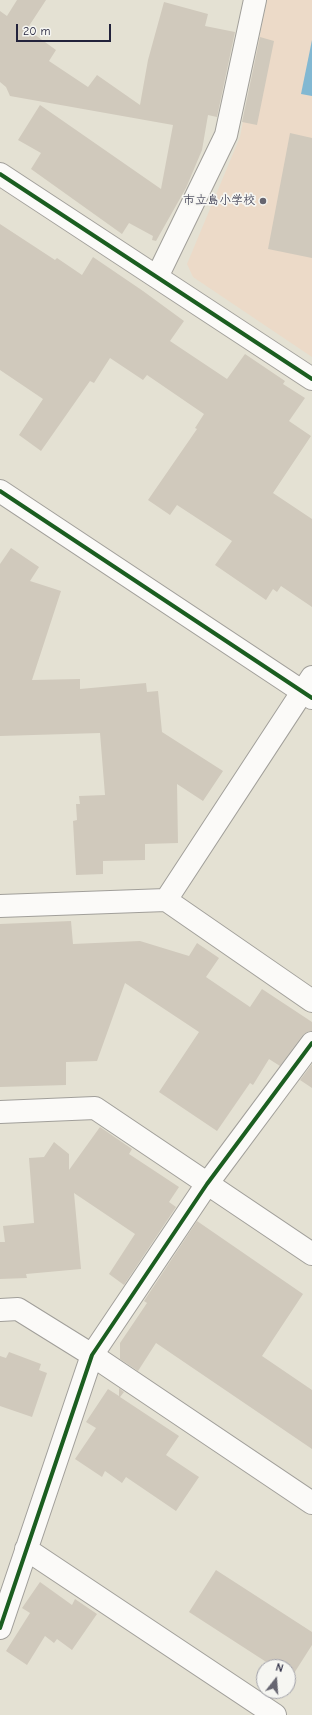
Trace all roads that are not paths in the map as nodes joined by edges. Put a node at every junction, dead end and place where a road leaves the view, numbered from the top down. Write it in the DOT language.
graph roads {
  1 [pos="249,1"];
  2 [pos="0,174"];
  3 [pos="156,277"];
  4 [pos="312,379"];
  5 [pos="0,491"];
  6 [pos="309,689"];
  7 [pos="166,900"];
  8 [pos="0,906"];
  9 [pos="312,1001"];
  10 [pos="312,1043"];
  11 [pos="0,1112"];
  12 [pos="207,1184"];
  13 [pos="312,1254"];
  14 [pos="0,1310"];
  15 [pos="92,1355"];
  16 [pos="312,1503"];
  17 [pos="26,1550"];
  18 [pos="0,1628"];
  19 [pos="275,1715"];
  1 -- 3 [label="street"];
  2 -- 3 [label="street"];
  3 -- 4 [label="street"];
  5 -- 6 [label="street"];
  6 -- 7 [label="street"];
  7 -- 8 [label="street"];
  7 -- 9 [label="street"];
  10 -- 12 [label="street"];
  11 -- 12 [label="street"];
  12 -- 13 [label="street"];
  12 -- 15 [label="street"];
  14 -- 15 [label="street"];
  15 -- 16 [label="street"];
  15 -- 17 [label="street"];
  17 -- 18 [label="street"];
  17 -- 19 [label="street"];
}
